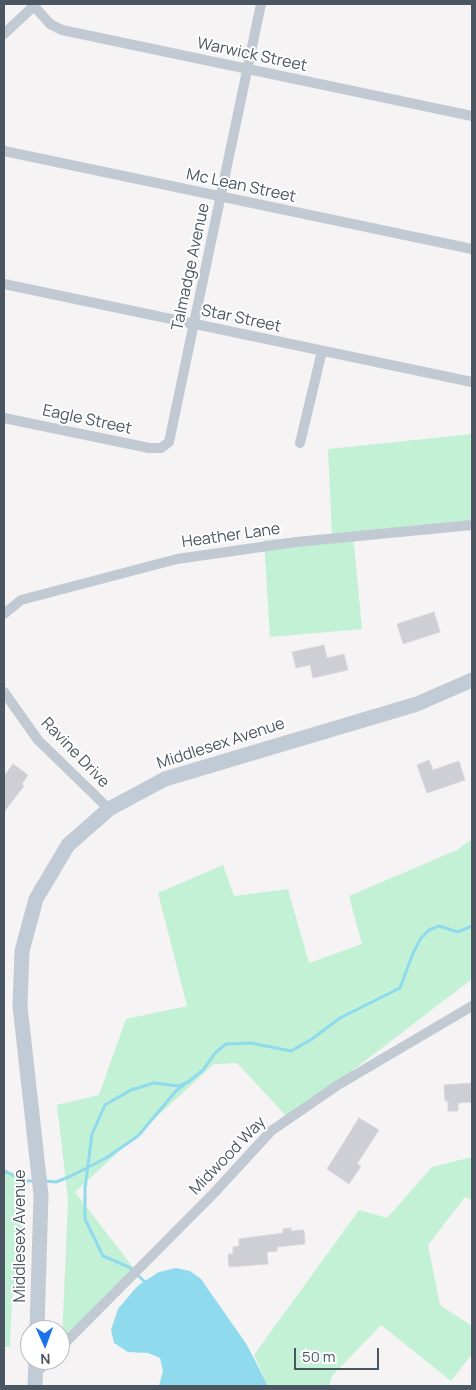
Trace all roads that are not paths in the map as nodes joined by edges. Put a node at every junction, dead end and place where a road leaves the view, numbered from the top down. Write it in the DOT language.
graph roads {
  1 [pos="261,4"];
  2 [pos="35,5"];
  3 [pos="4,34"];
  4 [pos="247,70"];
  5 [pos="472,116"];
  6 [pos="4,151"];
  7 [pos="221,197"];
  8 [pos="472,249"];
  9 [pos="4,284"];
  10 [pos="194,324"];
  11 [pos="322,351"];
  12 [pos="472,382"];
  13 [pos="4,418"];
  14 [pos="300,444"];
  15 [pos="164,446"];
  16 [pos="472,525"];
  17 [pos="4,614"];
  18 [pos="472,680"];
  19 [pos="4,692"];
  20 [pos="109,809"];
  21 [pos="472,1006"];
  22 [pos="38,1320"];
  23 [pos="70,1338"];
  1 -- 4 [label="street, Talmadge Avenue"];
  2 -- 3 [label="street"];
  2 -- 4 [label="street, Warwick Street"];
  4 -- 5 [label="street, Warwick Street"];
  4 -- 7 [label="street, Talmadge Avenue"];
  6 -- 7 [label="street, Mc Lean Street"];
  7 -- 8 [label="street, Mc Lean Street"];
  7 -- 10 [label="street, Talmadge Avenue"];
  9 -- 10 [label="street, Star Street"];
  10 -- 11 [label="street, Star Street"];
  10 -- 15 [label="street, Talmadge Avenue"];
  11 -- 12 [label="street, Star Street"];
  11 -- 14 [label="street"];
  13 -- 15 [label="street, Eagle Street"];
  16 -- 17 [label="street, Heather Lane"];
  18 -- 20 [label="street, Middlesex Avenue"];
  19 -- 20 [label="street, Ravine Drive"];
  20 -- 22 [label="street, Middlesex Avenue"];
  21 -- 23 [label="street, Midwood Way"];
}
